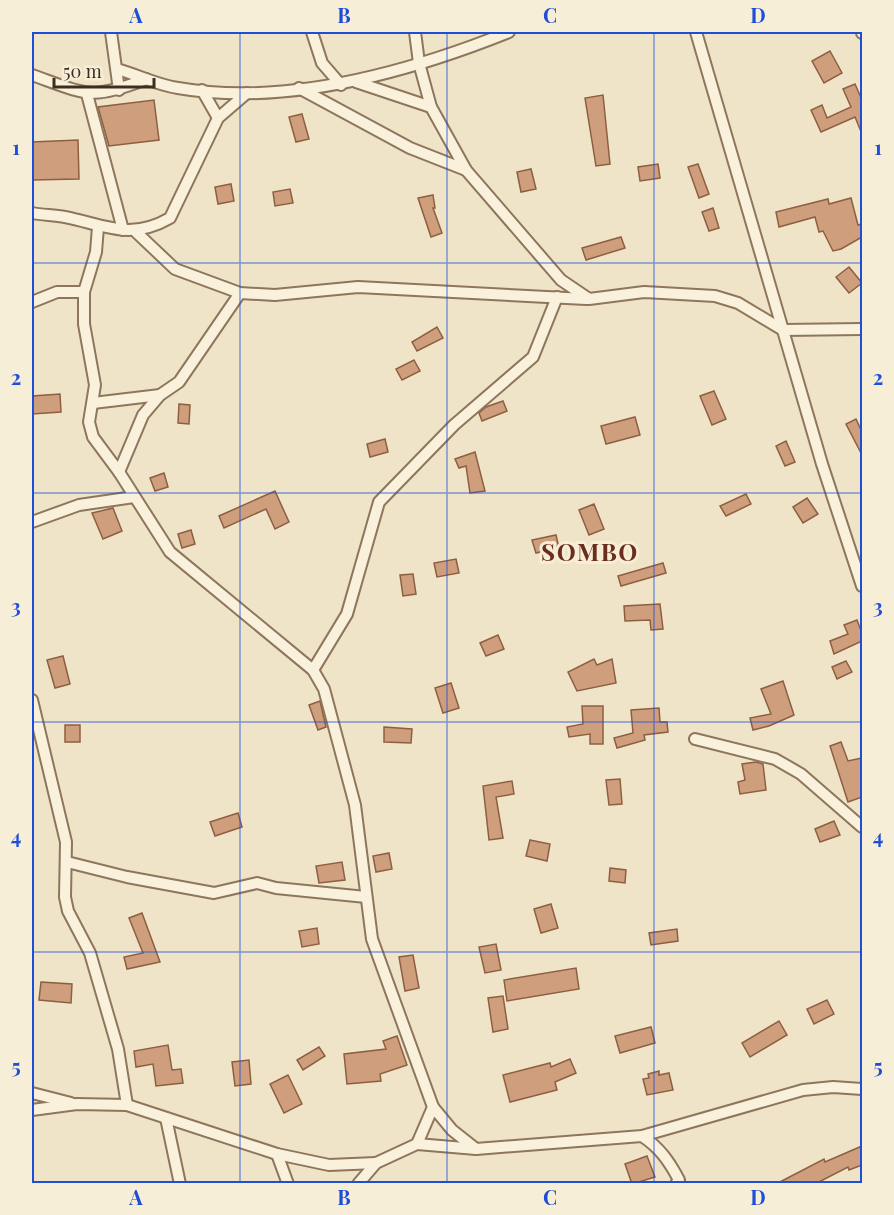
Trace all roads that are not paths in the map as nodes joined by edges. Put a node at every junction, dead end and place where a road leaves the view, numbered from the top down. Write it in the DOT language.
graph roads {
  1 [pos="111,32"];
  2 [pos="312,32"];
  3 [pos="415,32"];
  4 [pos="508,32"];
  5 [pos="696,32"];
  6 [pos="419,63"];
  7 [pos="117,69"];
  8 [pos="32,75"];
  9 [pos="146,79"];
  10 [pos="356,82"];
  11 [pos="341,85"];
  12 [pos="299,88"];
  13 [pos="119,90"];
  14 [pos="202,90"];
  15 [pos="247,93"];
  16 [pos="87,94"];
  17 [pos="431,107"];
  18 [pos="218,118"];
  19 [pos="466,170"];
  20 [pos="32,213"];
  21 [pos="98,227"];
  22 [pos="123,230"];
  23 [pos="136,232"];
  24 [pos="84,292"];
  25 [pos="240,293"];
  26 [pos="557,297"];
  27 [pos="589,299"];
  28 [pos="32,303"];
  29 [pos="862,329"];
  30 [pos="783,330"];
  31 [pos="160,395"];
  32 [pos="93,403"];
  33 [pos="119,471"];
  34 [pos="134,497"];
  35 [pos="32,522"];
  36 [pos="862,586"];
  37 [pos="313,670"];
  38 [pos="32,700"];
  39 [pos="34,725"];
  40 [pos="695,739"];
  41 [pos="862,827"];
  42 [pos="68,862"];
  43 [pos="366,897"];
  44 [pos="862,1089"];
  45 [pos="32,1093"];
  46 [pos="77,1104"];
  47 [pos="127,1105"];
  48 [pos="433,1107"];
  49 [pos="32,1110"];
  50 [pos="166,1118"];
  51 [pos="642,1136"];
  52 [pos="417,1144"];
  53 [pos="476,1149"];
  54 [pos="277,1154"];
  55 [pos="376,1163"];
  56 [pos="180,1184"];
  57 [pos="288,1184"];
  58 [pos="358,1184"];
  59 [pos="676,1184"];
  1 -- 7 [label="street"];
  2 -- 11 [label="street"];
  3 -- 6 [label="street"];
  4 -- 6 [label="street"];
  5 -- 30 [label="street"];
  6 -- 10 [label="street"];
  6 -- 17 [label="street"];
  7 -- 9 [label="street"];
  7 -- 13 [label="street"];
  8 -- 16 [label="street"];
  9 -- 13 [label="street"];
  9 -- 14 [label="street"];
  10 -- 11 [label="street"];
  10 -- 17 [label="street"];
  11 -- 12 [label="street"];
  12 -- 15 [label="street"];
  12 -- 19 [label="street"];
  13 -- 16 [label="street"];
  14 -- 15 [label="street"];
  14 -- 18 [label="street"];
  15 -- 18 [label="street"];
  16 -- 22 [label="street"];
  17 -- 19 [label="street"];
  18 -- 23 [label="street"];
  19 -- 27 [label="street"];
  20 -- 21 [label="street"];
  21 -- 22 [label="street"];
  21 -- 24 [label="street"];
  22 -- 23 [label="street"];
  23 -- 25 [label="street"];
  24 -- 28 [label="street"];
  24 -- 32 [label="street"];
  25 -- 26 [label="street"];
  25 -- 31 [label="street"];
  26 -- 27 [label="street"];
  26 -- 37 [label="street"];
  27 -- 30 [label="street"];
  29 -- 30 [label="street"];
  30 -- 36 [label="street"];
  31 -- 32 [label="street"];
  31 -- 33 [label="street"];
  32 -- 33 [label="street"];
  33 -- 34 [label="street"];
  34 -- 35 [label="street"];
  34 -- 37 [label="street"];
  37 -- 43 [label="street"];
  38 -- 39 [label="street"];
  39 -- 42 [label="street"];
  40 -- 41 [label="street"];
  42 -- 43 [label="street"];
  42 -- 47 [label="street"];
  43 -- 48 [label="street"];
  44 -- 51 [label="street"];
  45 -- 46 [label="street"];
  46 -- 47 [label="street"];
  46 -- 49 [label="street"];
  47 -- 50 [label="street"];
  48 -- 52 [label="street"];
  48 -- 53 [label="street"];
  50 -- 54 [label="street"];
  50 -- 56 [label="street"];
  51 -- 53 [label="street"];
  51 -- 59 [label="street"];
  52 -- 53 [label="street"];
  52 -- 55 [label="street"];
  54 -- 55 [label="street"];
  54 -- 57 [label="street"];
  55 -- 58 [label="street"];
}
